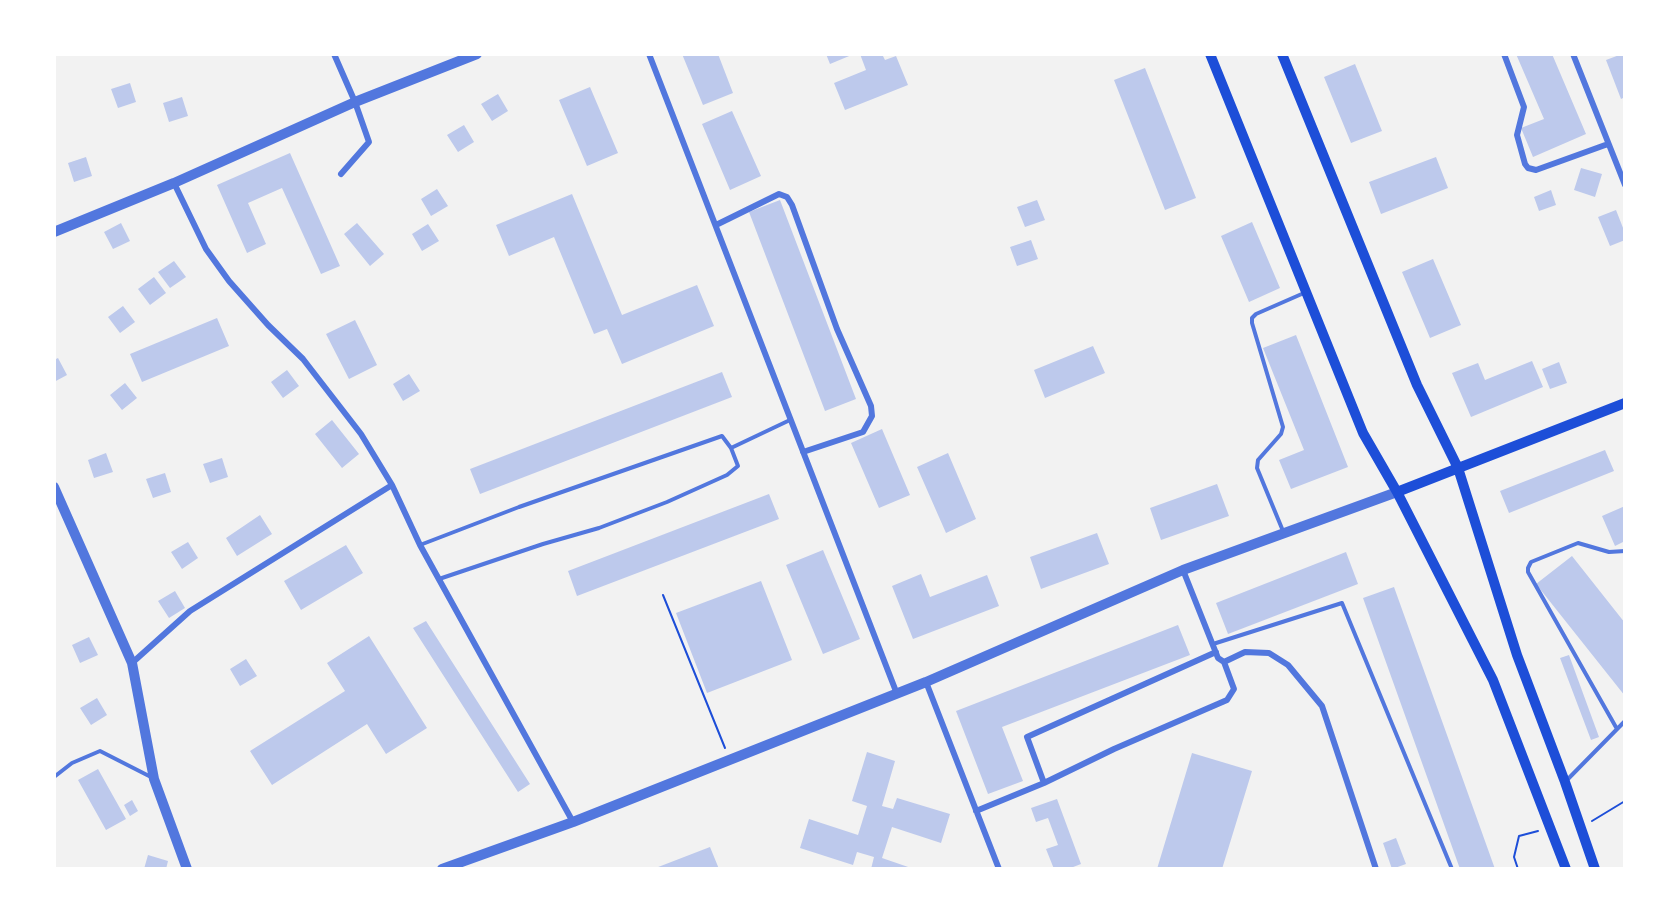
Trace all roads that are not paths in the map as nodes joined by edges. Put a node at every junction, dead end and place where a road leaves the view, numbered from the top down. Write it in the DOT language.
graph roads {
  1 [pos="334,54"];
  2 [pos="477,54"];
  3 [pos="649,54"];
  4 [pos="1210,54"];
  5 [pos="1282,54"];
  6 [pos="1504,54"];
  7 [pos="1573,54"];
  8 [pos="355,102"];
  9 [pos="1608,144"];
  10 [pos="341,174"];
  11 [pos="174,183"];
  12 [pos="1625,183"];
  13 [pos="716,225"];
  14 [pos="54,232"];
  15 [pos="1306,292"];
  16 [pos="1625,403"];
  17 [pos="791,420"];
  18 [pos="731,448"];
  19 [pos="803,452"];
  20 [pos="1458,468"];
  21 [pos="392,485"];
  22 [pos="54,487"];
  23 [pos="1397,492"];
  24 [pos="1283,532"];
  25 [pos="420,545"];
  26 [pos="1625,551"];
  27 [pos="1183,570"];
  28 [pos="439,579"];
  29 [pos="1213,644"];
  30 [pos="1216,652"];
  31 [pos="1224,662"];
  32 [pos="132,663"];
  33 [pos="926,682"];
  34 [pos="897,694"];
  35 [pos="1625,721"];
  36 [pos="1617,729"];
  37 [pos="54,777"];
  38 [pos="154,779"];
  39 [pos="1565,782"];
  40 [pos="1044,783"];
  41 [pos="976,812"];
  42 [pos="573,822"];
  43 [pos="187,869"];
  44 [pos="442,869"];
  45 [pos="999,869"];
  46 [pos="1376,869"];
  47 [pos="1452,869"];
  48 [pos="1566,869"];
  49 [pos="1595,869"];
  1 -- 8 [label="street"];
  2 -- 8 [label="street"];
  3 -- 13 [label="street"];
  4 -- 15 [label="main road"];
  5 -- 20 [label="main road"];
  6 -- 9 [label="street"];
  7 -- 9 [label="street"];
  8 -- 10 [label="street"];
  8 -- 11 [label="street"];
  9 -- 12 [label="street"];
  11 -- 14 [label="street"];
  11 -- 21 [label="street"];
  13 -- 17 [label="street"];
  13 -- 19 [label="street"];
  15 -- 23 [label="main road"];
  15 -- 24 [label="lane"];
  16 -- 20 [label="main road"];
  17 -- 18 [label="lane"];
  17 -- 19 [label="street"];
  18 -- 25 [label="lane"];
  18 -- 28 [label="lane"];
  19 -- 34 [label="street"];
  20 -- 23 [label="main road"];
  20 -- 39 [label="main road"];
  21 -- 25 [label="street"];
  21 -- 32 [label="street"];
  22 -- 32 [label="street"];
  23 -- 24 [label="street"];
  23 -- 48 [label="main road"];
  24 -- 27 [label="street"];
  25 -- 28 [label="street"];
  26 -- 36 [label="lane"];
  27 -- 29 [label="street"];
  27 -- 33 [label="street"];
  28 -- 42 [label="street"];
  29 -- 30 [label="street"];
  29 -- 47 [label="lane"];
  30 -- 31 [label="street"];
  30 -- 40 [label="street"];
  31 -- 40 [label="street"];
  31 -- 46 [label="street"];
  32 -- 38 [label="street"];
  33 -- 34 [label="street"];
  33 -- 41 [label="street"];
  34 -- 42 [label="street"];
  35 -- 36 [label="lane"];
  36 -- 39 [label="lane"];
  37 -- 38 [label="lane"];
  38 -- 43 [label="street"];
  39 -- 49 [label="main road"];
  40 -- 41 [label="street"];
  41 -- 45 [label="street"];
  42 -- 44 [label="street"];
}
